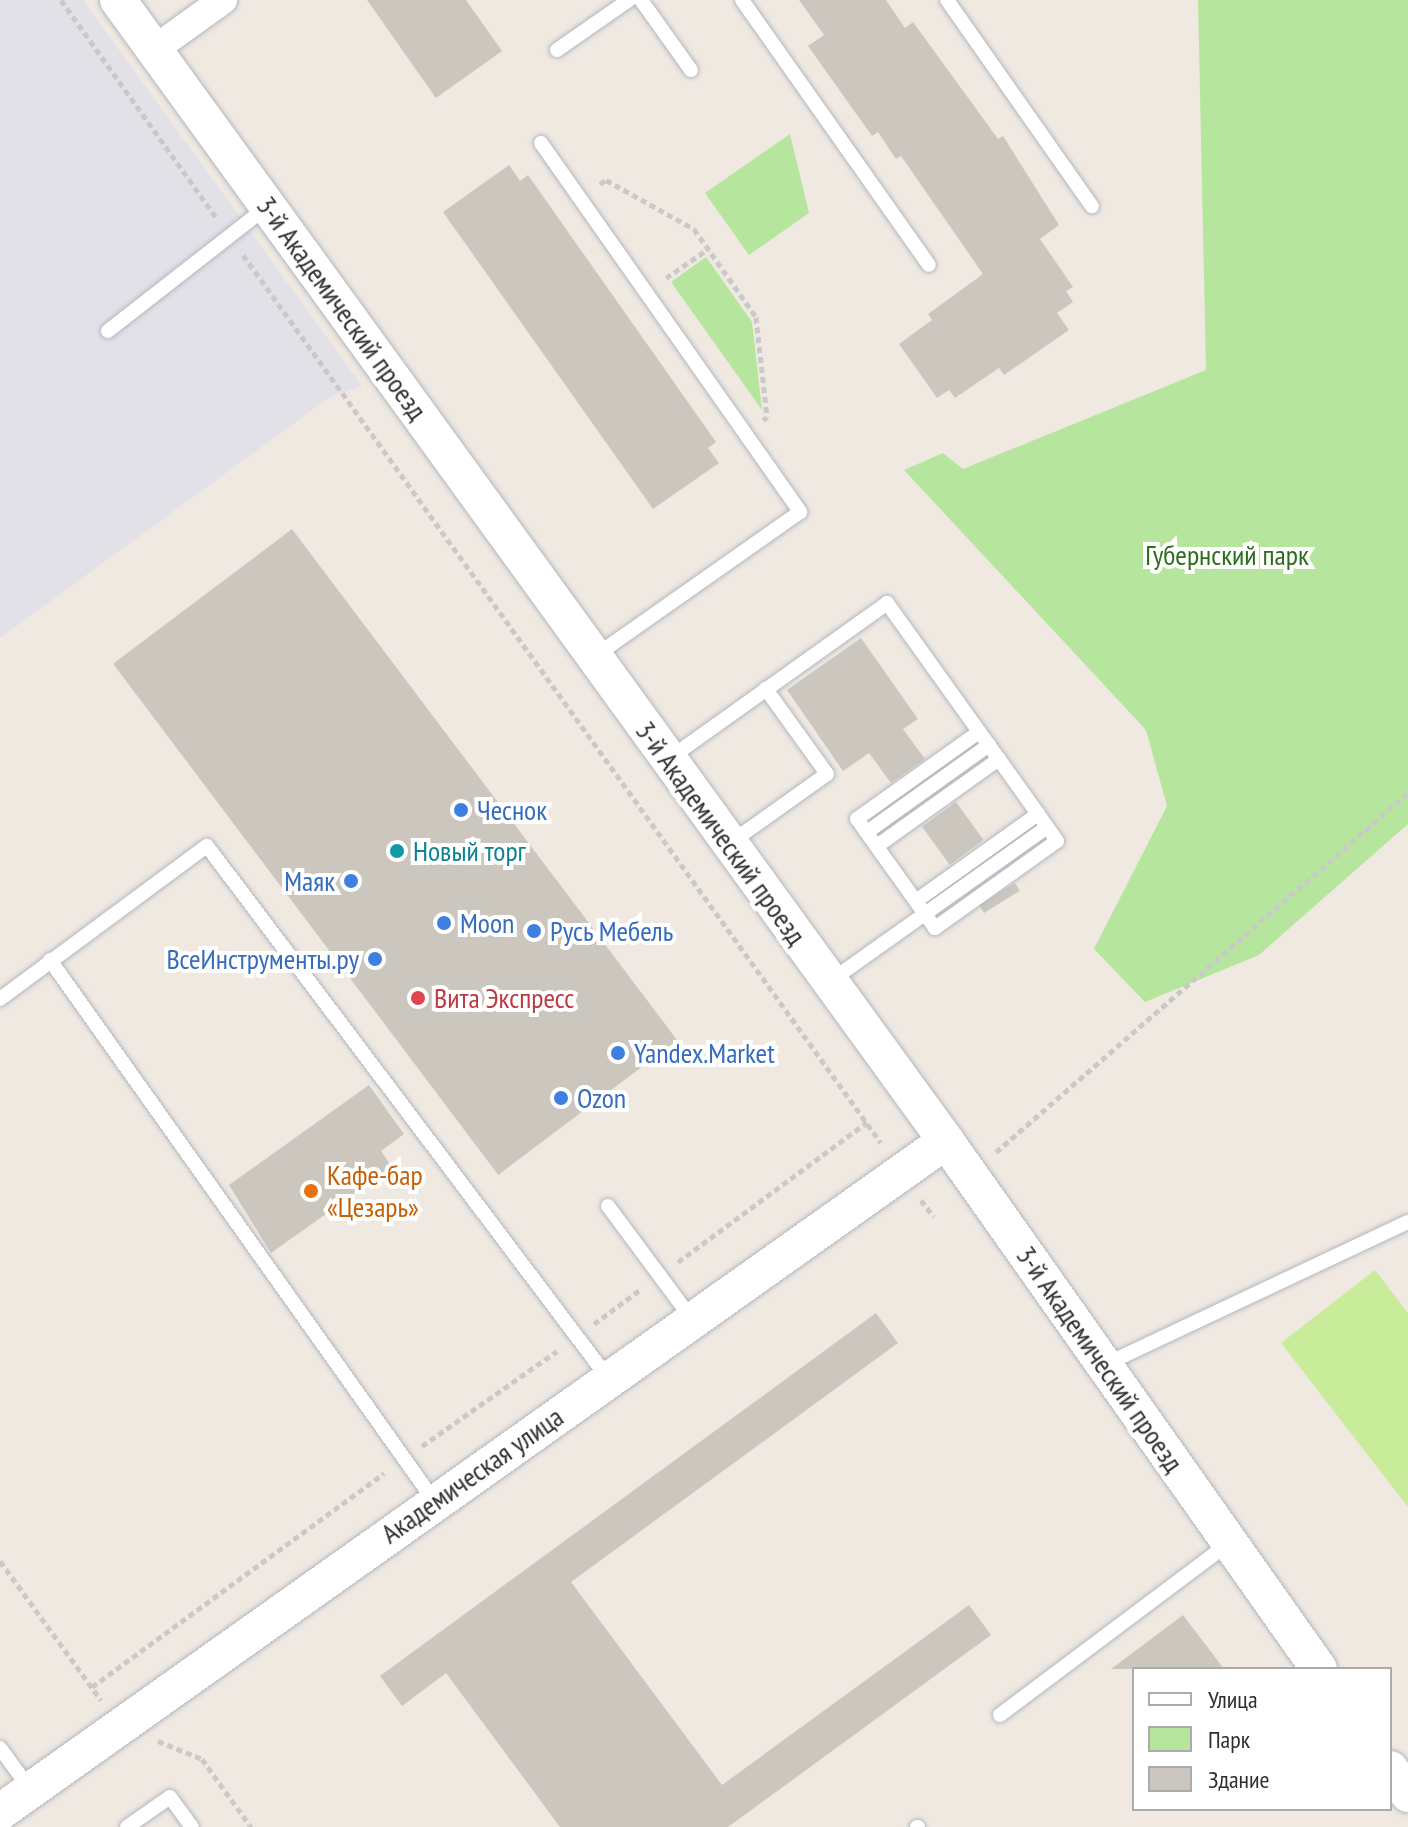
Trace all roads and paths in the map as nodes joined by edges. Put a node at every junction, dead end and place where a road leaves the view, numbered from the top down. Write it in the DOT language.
graph roads {
  1 [pos="61,0"];
  2 [pos="118,0"];
  3 [pos="223,0"];
  4 [pos="629,0"];
  5 [pos="641,0"];
  6 [pos="742,0"];
  7 [pos="947,0"];
  8 [pos="155,49"];
  9 [pos="557,50"];
  10 [pos="691,70"];
  11 [pos="541,143"];
  12 [pos="579,198"];
  13 [pos="268,206"];
  14 [pos="1092,206"];
  15 [pos="231,237"];
  16 [pos="708,249"];
  17 [pos="929,265"];
  18 [pos="646,293"];
  19 [pos="108,331"];
  20 [pos="744,433"];
  21 [pos="594,657"];
  22 [pos="766,689"];
  23 [pos="979,732"];
  24 [pos="989,745"];
  25 [pos="669,758"];
  26 [pos="999,759"];
  27 [pos="1408,793"];
  28 [pos="1038,814"];
  29 [pos="1047,827"];
  30 [pos="867,832"];
  31 [pos="729,843"];
  32 [pos="877,846"];
  33 [pos="916,901"];
  34 [pos="925,914"];
  35 [pos="50,960"];
  36 [pos="829,982"];
  37 [pos="0,999"];
  38 [pos="946,1141"];
  39 [pos="970,1175"];
  40 [pos="608,1206"];
  41 [pos="1408,1222"];
  42 [pos="658,1276"];
  43 [pos="692,1319"];
  44 [pos="577,1337"];
  45 [pos="1104,1365"];
  46 [pos="608,1378"];
  47 [pos="403,1460"];
  48 [pos="435,1502"];
  49 [pos="1230,1542"];
  50 [pos="0,1561"];
  51 [pos="1318,1667"];
  52 [pos="92,1687"];
  53 [pos="1000,1715"];
  54 [pos="119,1725"];
  55 [pos="0,1748"];
  56 [pos="1392,1772"];
  57 [pos="31,1789"];
  58 [pos="1408,1794"];
  59 [pos="0,1812"];
  60 [pos="127,1827"];
  61 [pos="192,1827"];
  62 [pos="251,1827"];
  1 -- 15 [label="path"];
  2 -- 8 [label="street, 3-й Академический проезд"];
  3 -- 8 [label="street"];
  4 -- 9 [label="lane"];
  5 -- 10 [label="lane"];
  6 -- 17 [label="lane"];
  7 -- 14 [label="lane"];
  8 -- 13 [label="street, 3-й Академический проезд"];
  11 -- 12 [label="lane"];
  12 -- 16 [label="path"];
  12 -- 18 [label="lane"];
  13 -- 15 [label="lane"];
  13 -- 21 [label="street, 3-й Академический проезд"];
  15 -- 19 [label="lane"];
  15 -- 42 [label="path"];
  16 -- 18 [label="path"];
  16 -- 20 [label="path"];
  18 -- 20 [label="lane"];
  20 -- 21 [label="lane"];
  21 -- 25 [label="street, 3-й Академический проезд"];
  22 -- 23 [label="lane"];
  22 -- 25 [label="lane"];
  22 -- 31 [label="lane"];
  23 -- 24 [label="lane"];
  23 -- 30 [label="lane"];
  24 -- 26 [label="lane"];
  24 -- 30 [label="lane"];
  25 -- 31 [label="street, 3-й Академический проезд"];
  26 -- 28 [label="lane"];
  26 -- 32 [label="lane"];
  27 -- 39 [label="path"];
  28 -- 29 [label="lane"];
  28 -- 33 [label="lane"];
  29 -- 34 [label="lane"];
  29 -- 34 [label="lane"];
  30 -- 32 [label="lane"];
  31 -- 36 [label="street, 3-й Академический проезд"];
  32 -- 33 [label="lane"];
  33 -- 34 [label="lane"];
  34 -- 36 [label="lane"];
  35 -- 37 [label="lane"];
  35 -- 44 [label="lane"];
  35 -- 47 [label="lane"];
  36 -- 38 [label="street, 3-й Академический проезд"];
  38 -- 39 [label="street, 3-й Академический проезд"];
  38 -- 43 [label="street, Академическая улица"];
  39 -- 45 [label="street, 3-й Академический проезд"];
  40 -- 42 [label="lane"];
  41 -- 45 [label="lane"];
  42 -- 43 [label="lane"];
  42 -- 44 [label="path"];
  43 -- 46 [label="street, Академическая улица"];
  44 -- 46 [label="lane"];
  44 -- 47 [label="path"];
  45 -- 49 [label="street, 3-й Академический проезд"];
  46 -- 48 [label="street, Академическая улица"];
  47 -- 48 [label="lane"];
  47 -- 52 [label="path"];
  48 -- 54 [label="street, Академическая улица"];
  49 -- 51 [label="street, 3-й Академический проезд"];
  49 -- 53 [label="lane"];
  50 -- 52 [label="path"];
  52 -- 54 [label="path"];
  54 -- 57 [label="street, Академическая улица"];
  54 -- 62 [label="path"];
  55 -- 57 [label="lane"];
  56 -- 58 [label="street"];
  57 -- 59 [label="street, Академическая улица"];
  60 -- 61 [label="lane"];
}
